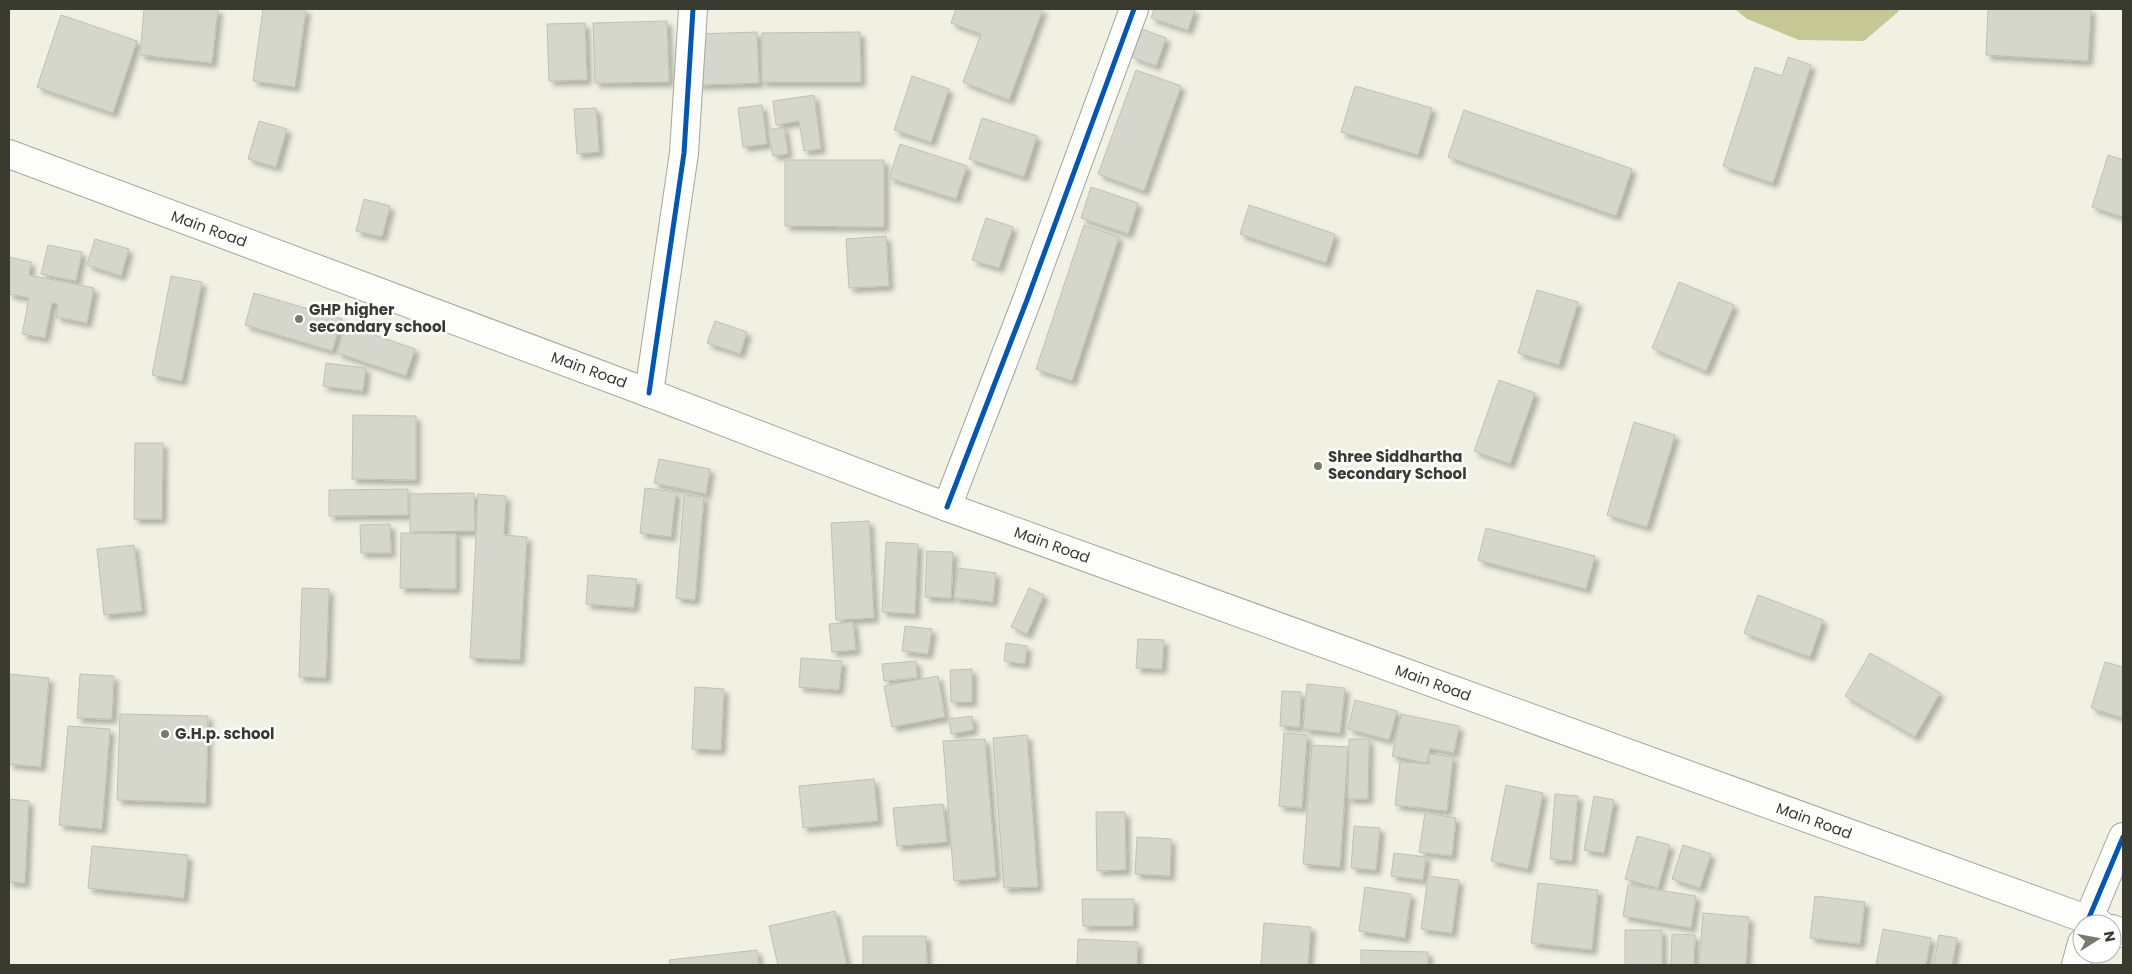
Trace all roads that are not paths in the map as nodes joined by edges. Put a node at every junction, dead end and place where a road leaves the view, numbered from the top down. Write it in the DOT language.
graph roads {
  1 [pos="693,9"];
  2 [pos="1134,9"];
  3 [pos="9,154"];
  4 [pos="649,393"];
  5 [pos="947,507"];
  6 [pos="2123,837"];
  7 [pos="2098,914"];
  8 [pos="2072,920"];
  1 -- 4 [label="main road"];
  2 -- 5 [label="main road"];
  3 -- 4 [label="main road, Main Road"];
  4 -- 5 [label="main road, Main Road"];
  5 -- 8 [label="main road, Main Road"];
  6 -- 7 [label="main road"];
}
